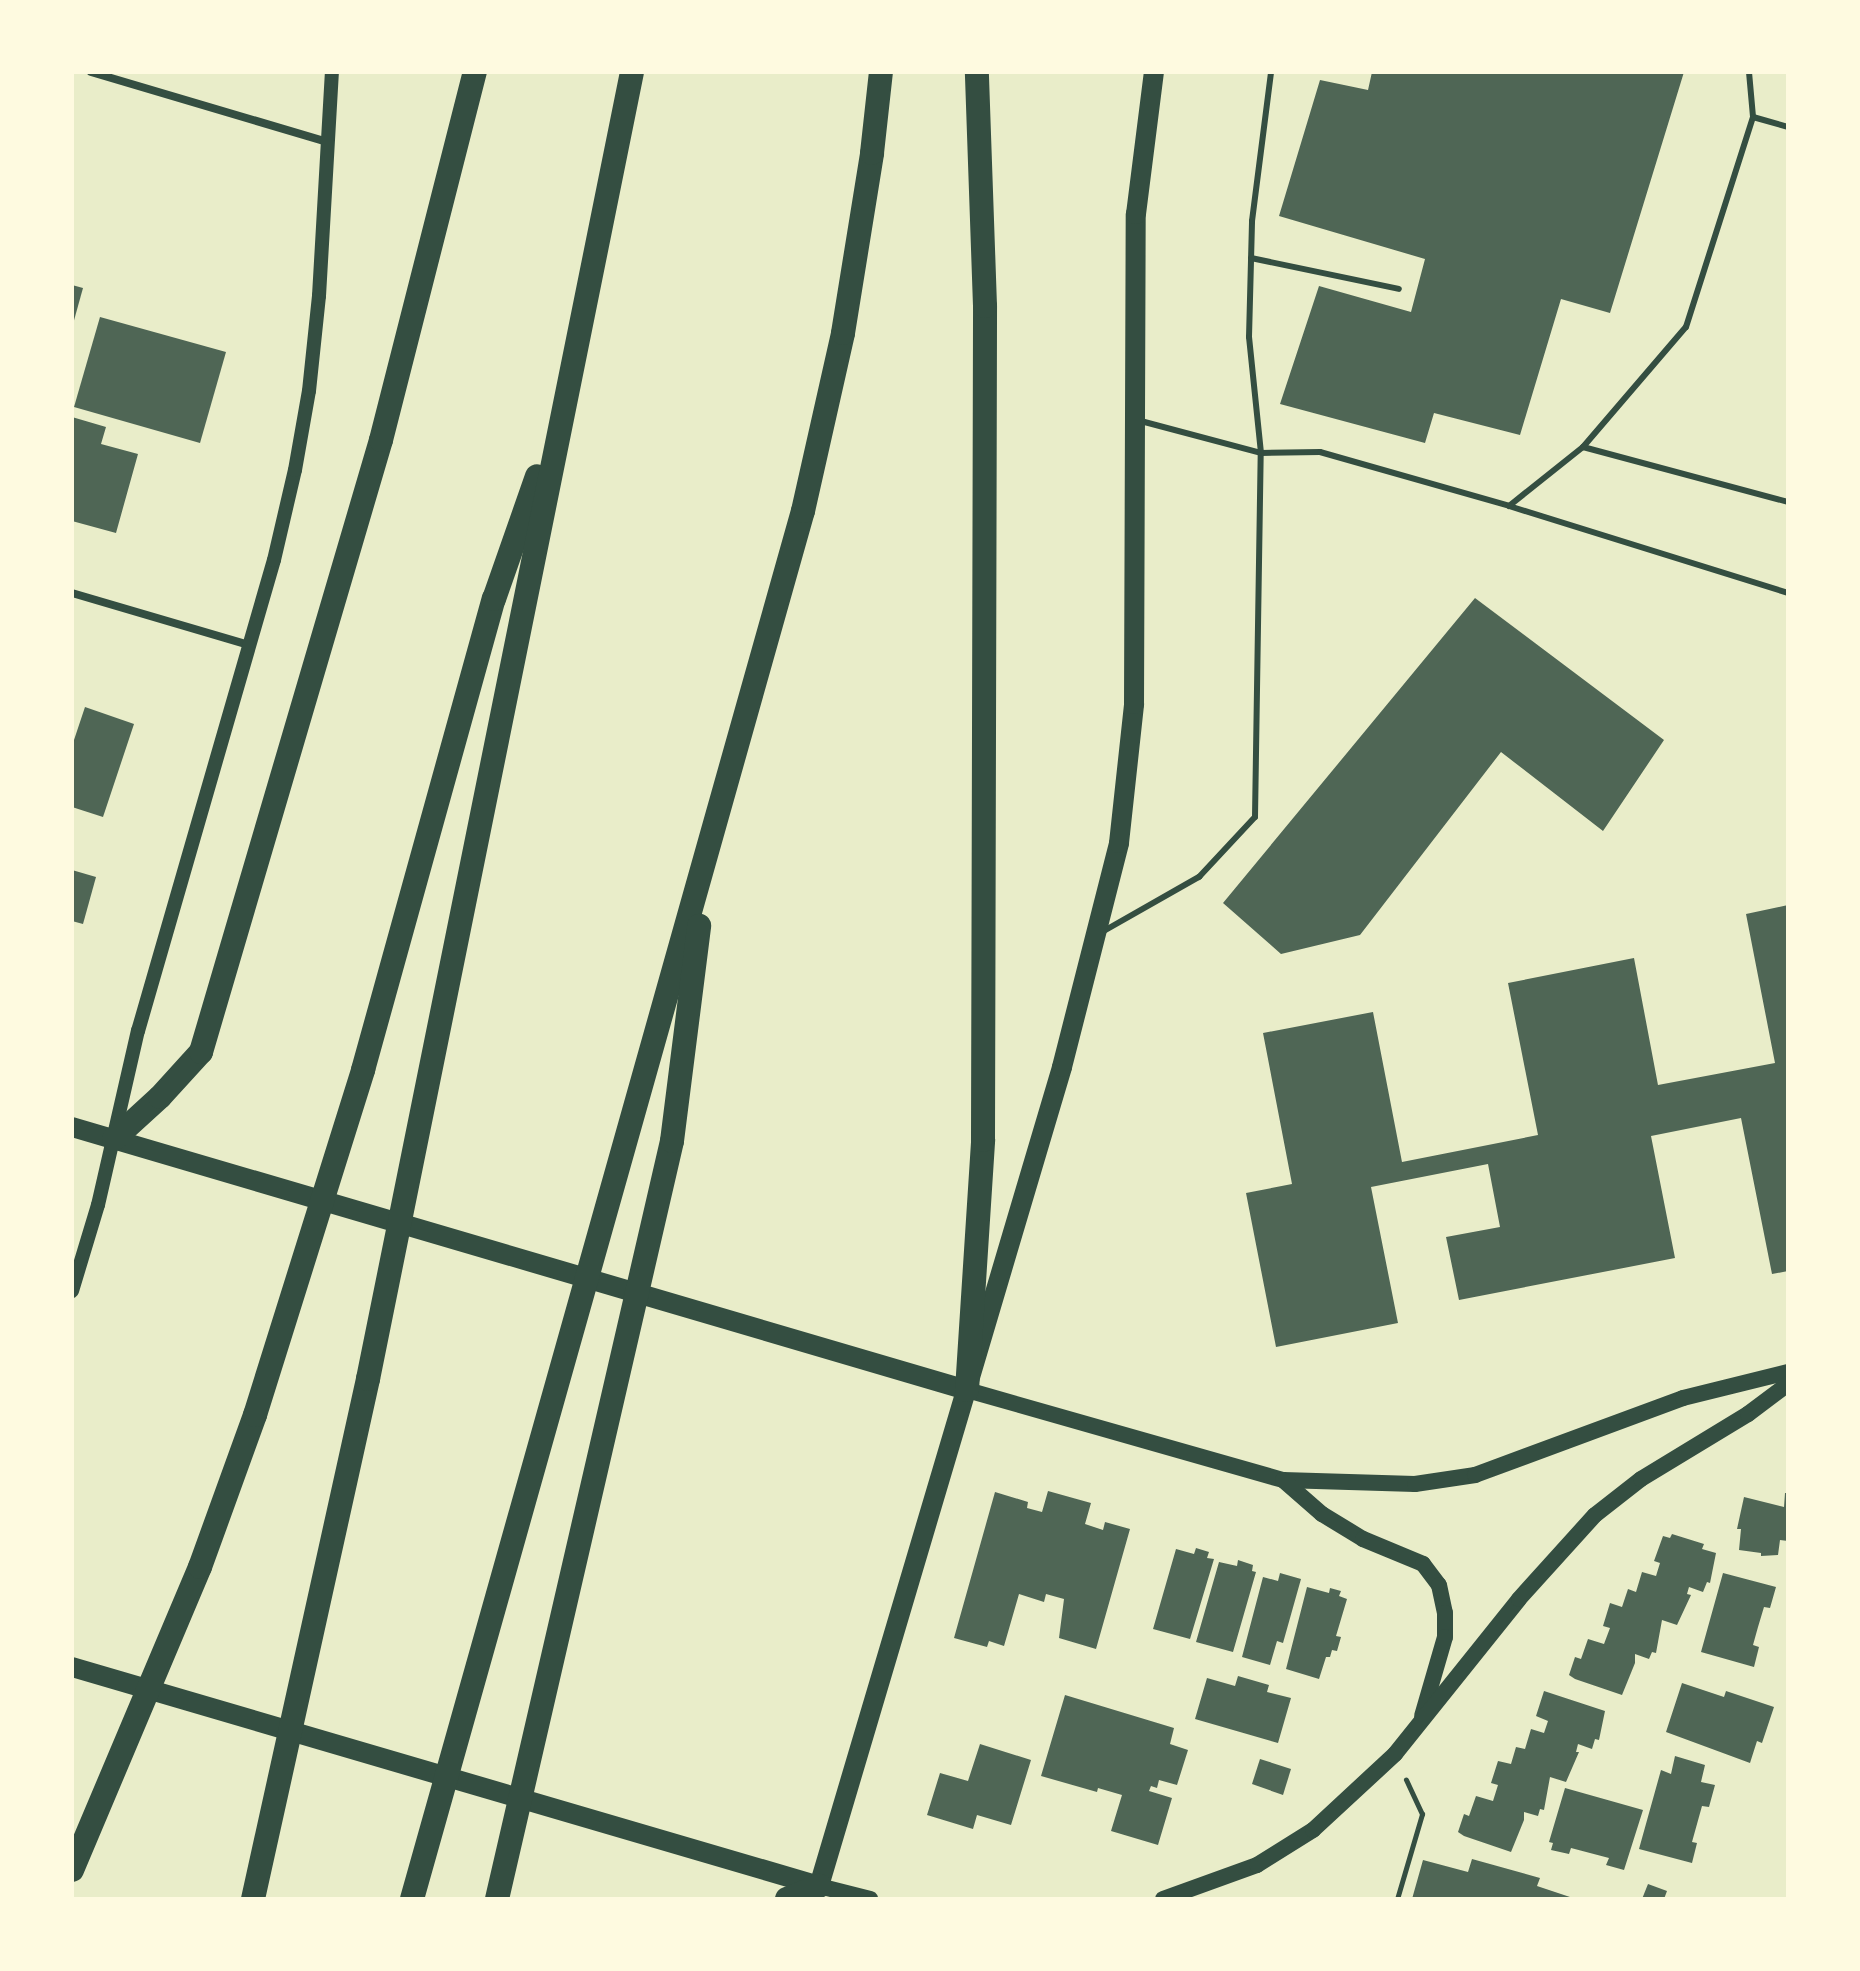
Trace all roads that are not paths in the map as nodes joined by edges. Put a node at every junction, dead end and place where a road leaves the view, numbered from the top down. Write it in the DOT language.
graph roads {
  1 [pos="91,72"];
  2 [pos="332,72"];
  3 [pos="475,72"];
  4 [pos="632,72"];
  5 [pos="881,72"];
  6 [pos="977,72"];
  7 [pos="1154,72"];
  8 [pos="1271,72"];
  9 [pos="1749,72"];
  10 [pos="1753,117"];
  11 [pos="1788,127"];
  12 [pos="328,142"];
  13 [pos="1251,258"];
  14 [pos="1399,289"];
  15 [pos="567,391"];
  16 [pos="1134,419"];
  17 [pos="1583,447"];
  18 [pos="1261,453"];
  19 [pos="1788,502"];
  20 [pos="1509,506"];
  21 [pos="72,593"];
  22 [pos="1788,593"];
  23 [pos="249,645"];
  24 [pos="705,860"];
  25 [pos="1099,934"];
  26 [pos="72,1127"];
  27 [pos="114,1139"];
  28 [pos="72,1291"];
  29 [pos="1788,1372"];
  30 [pos="1788,1384"];
  31 [pos="967,1390"];
  32 [pos="1283,1480"];
  33 [pos="72,1667"];
  34 [pos="1421,1721"];
  35 [pos="72,1870"];
  36 [pos="817,1892"];
  37 [pos="253,1899"];
  38 [pos="412,1899"];
  39 [pos="497,1899"];
  40 [pos="787,1899"];
  41 [pos="870,1899"];
  42 [pos="1163,1899"];
  1 -- 12 [label="street"];
  2 -- 12 [label="street"];
  3 -- 27 [label="highway"];
  4 -- 15 [label="highway"];
  5 -- 24 [label="highway"];
  6 -- 31 [label="highway"];
  7 -- 16 [label="main road"];
  8 -- 13 [label="lane"];
  9 -- 10 [label="lane"];
  10 -- 11 [label="lane"];
  10 -- 17 [label="lane"];
  12 -- 23 [label="street"];
  13 -- 14 [label="lane"];
  13 -- 18 [label="lane"];
  15 -- 35 [label="highway"];
  15 -- 37 [label="highway"];
  16 -- 18 [label="lane"];
  16 -- 25 [label="main road"];
  17 -- 19 [label="lane"];
  17 -- 20 [label="lane"];
  18 -- 20 [label="lane"];
  18 -- 25 [label="lane"];
  20 -- 22 [label="lane"];
  21 -- 23 [label="street"];
  23 -- 27 [label="street"];
  24 -- 38 [label="highway"];
  24 -- 39 [label="highway"];
  25 -- 31 [label="main road"];
  26 -- 27 [label="main road"];
  27 -- 28 [label="street"];
  27 -- 31 [label="main road"];
  29 -- 32 [label="main road"];
  30 -- 34 [label="main road"];
  31 -- 32 [label="main road"];
  31 -- 36 [label="main road"];
  32 -- 34 [label="main road"];
  33 -- 36 [label="main road"];
  34 -- 42 [label="main road"];
  36 -- 40 [label="highway"];
  36 -- 41 [label="main road"];
}
